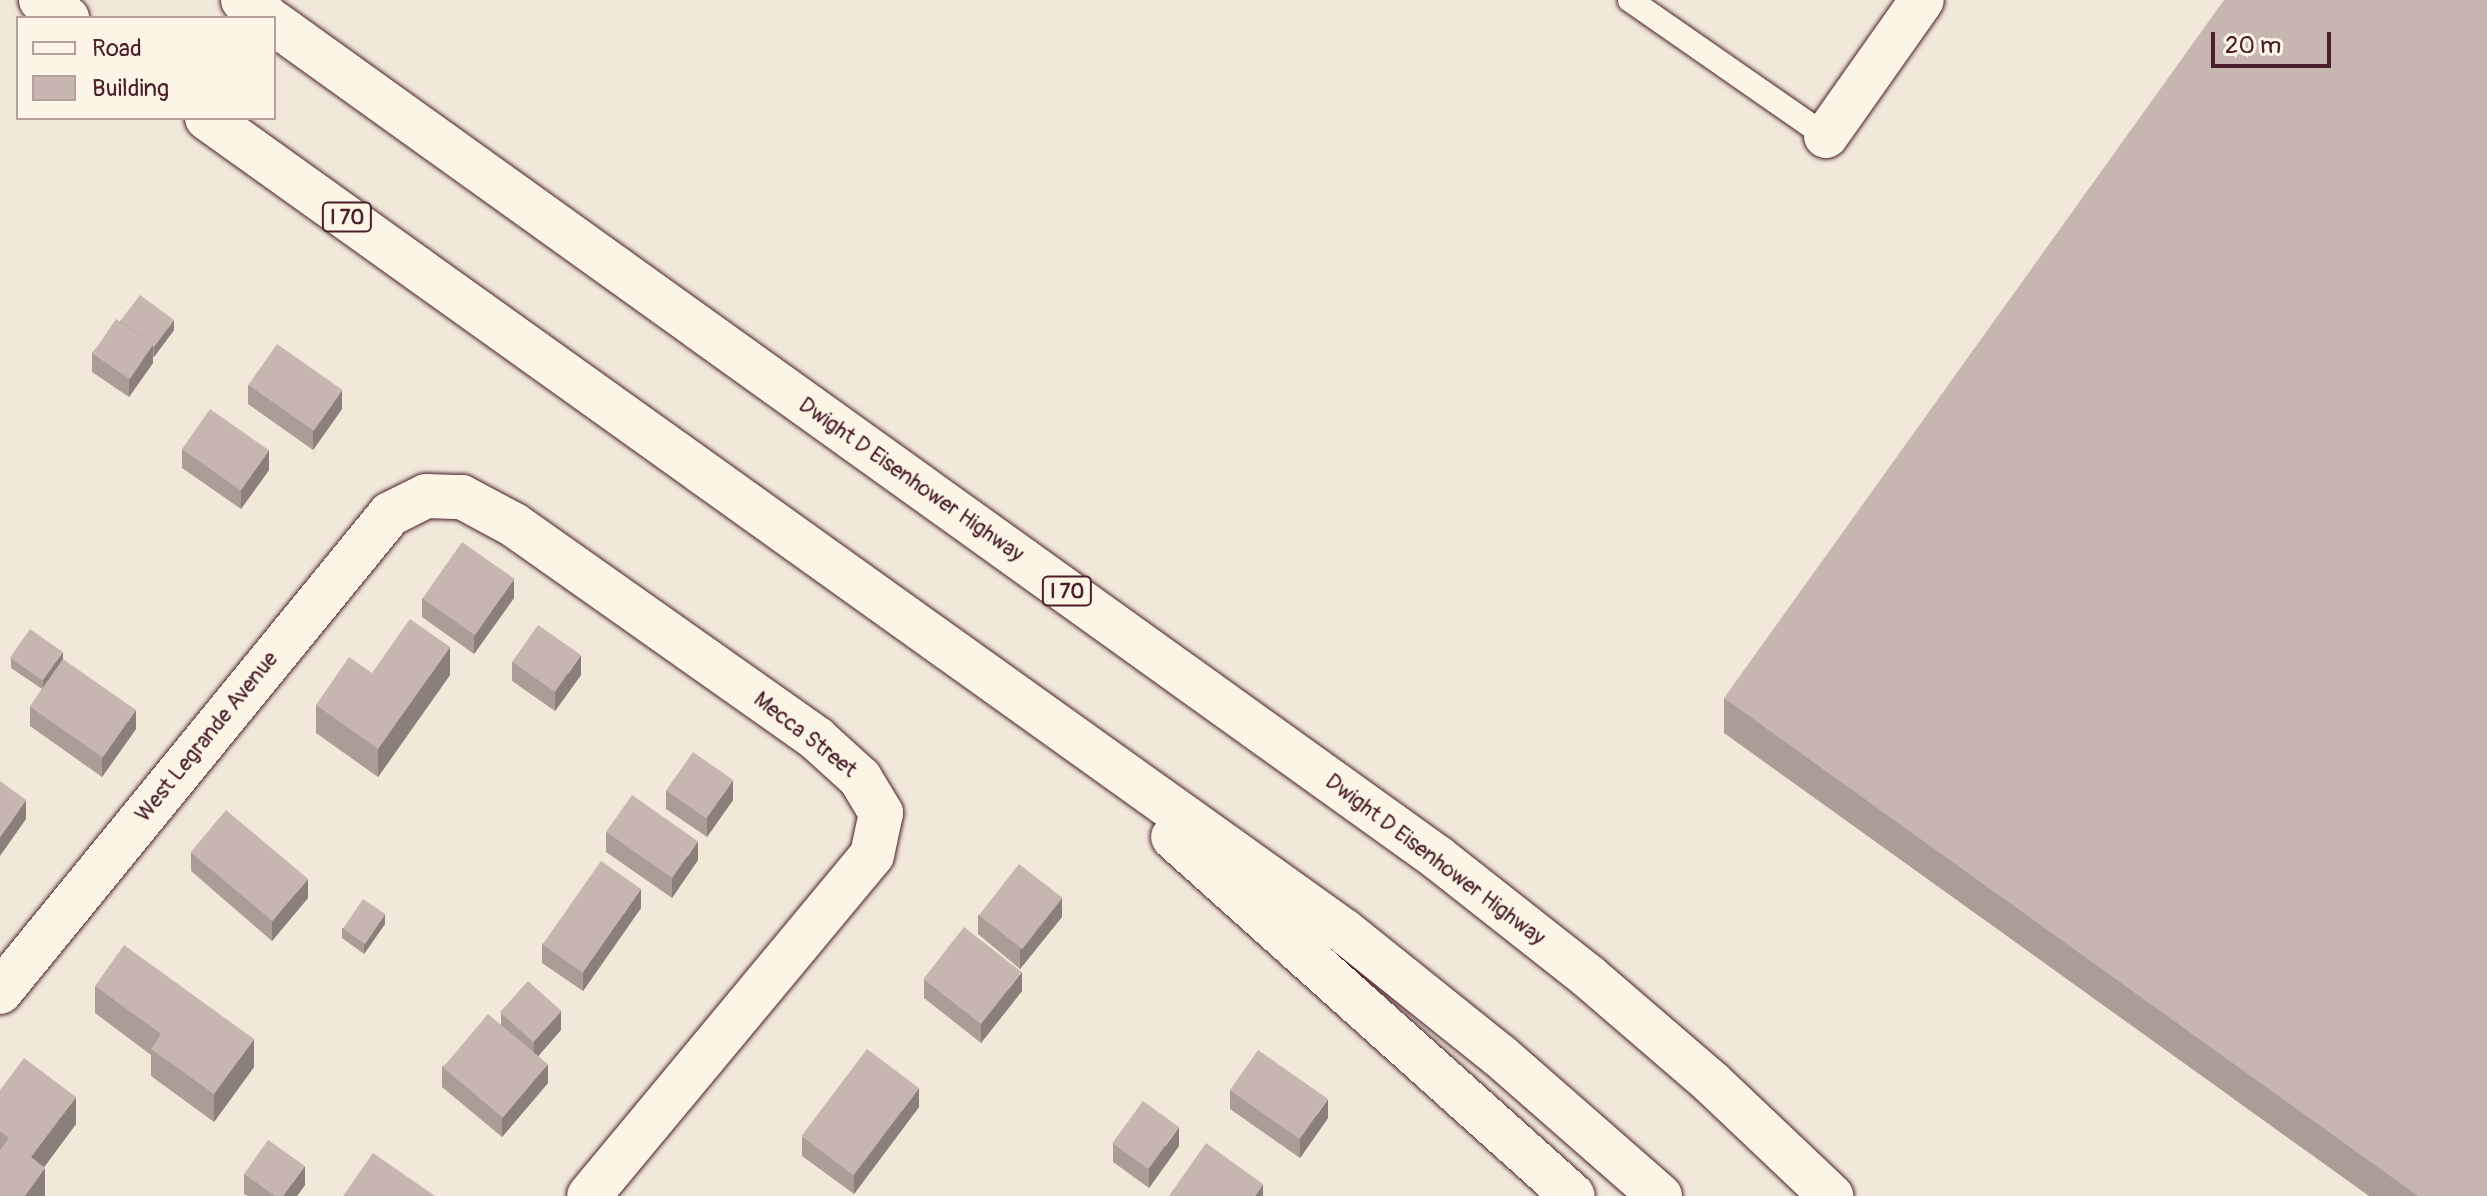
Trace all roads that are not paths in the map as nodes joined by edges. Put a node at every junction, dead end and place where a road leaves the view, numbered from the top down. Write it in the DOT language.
graph roads {
  1 [pos="41,0"];
  2 [pos="243,0"];
  3 [pos="1630,0"];
  4 [pos="1922,0"];
  5 [pos="64,16"];
  6 [pos="265,16"];
  7 [pos="276,24"];
  8 [pos="210,120"];
  9 [pos="1826,136"];
  10 [pos="426,496"];
  11 [pos="1020,698"];
  12 [pos="0,992"];
  13 [pos="589,1196"];
  14 [pos="1573,1196"];
  15 [pos="1660,1196"];
  16 [pos="1831,1196"];
  1 -- 5 [label="main road"];
  2 -- 6 [label="main road"];
  3 -- 9 [label="lane"];
  4 -- 9 [label="main road"];
  7 -- 16 [label="main road, Dwight D Eisenhower Highway / I 70"];
  8 -- 11 [label="main road, I 70"];
  10 -- 12 [label="main road, West Legrande Avenue"];
  10 -- 13 [label="main road, Mecca Street"];
  11 -- 14 [label="main road"];
  11 -- 15 [label="main road, I 70"];
}
